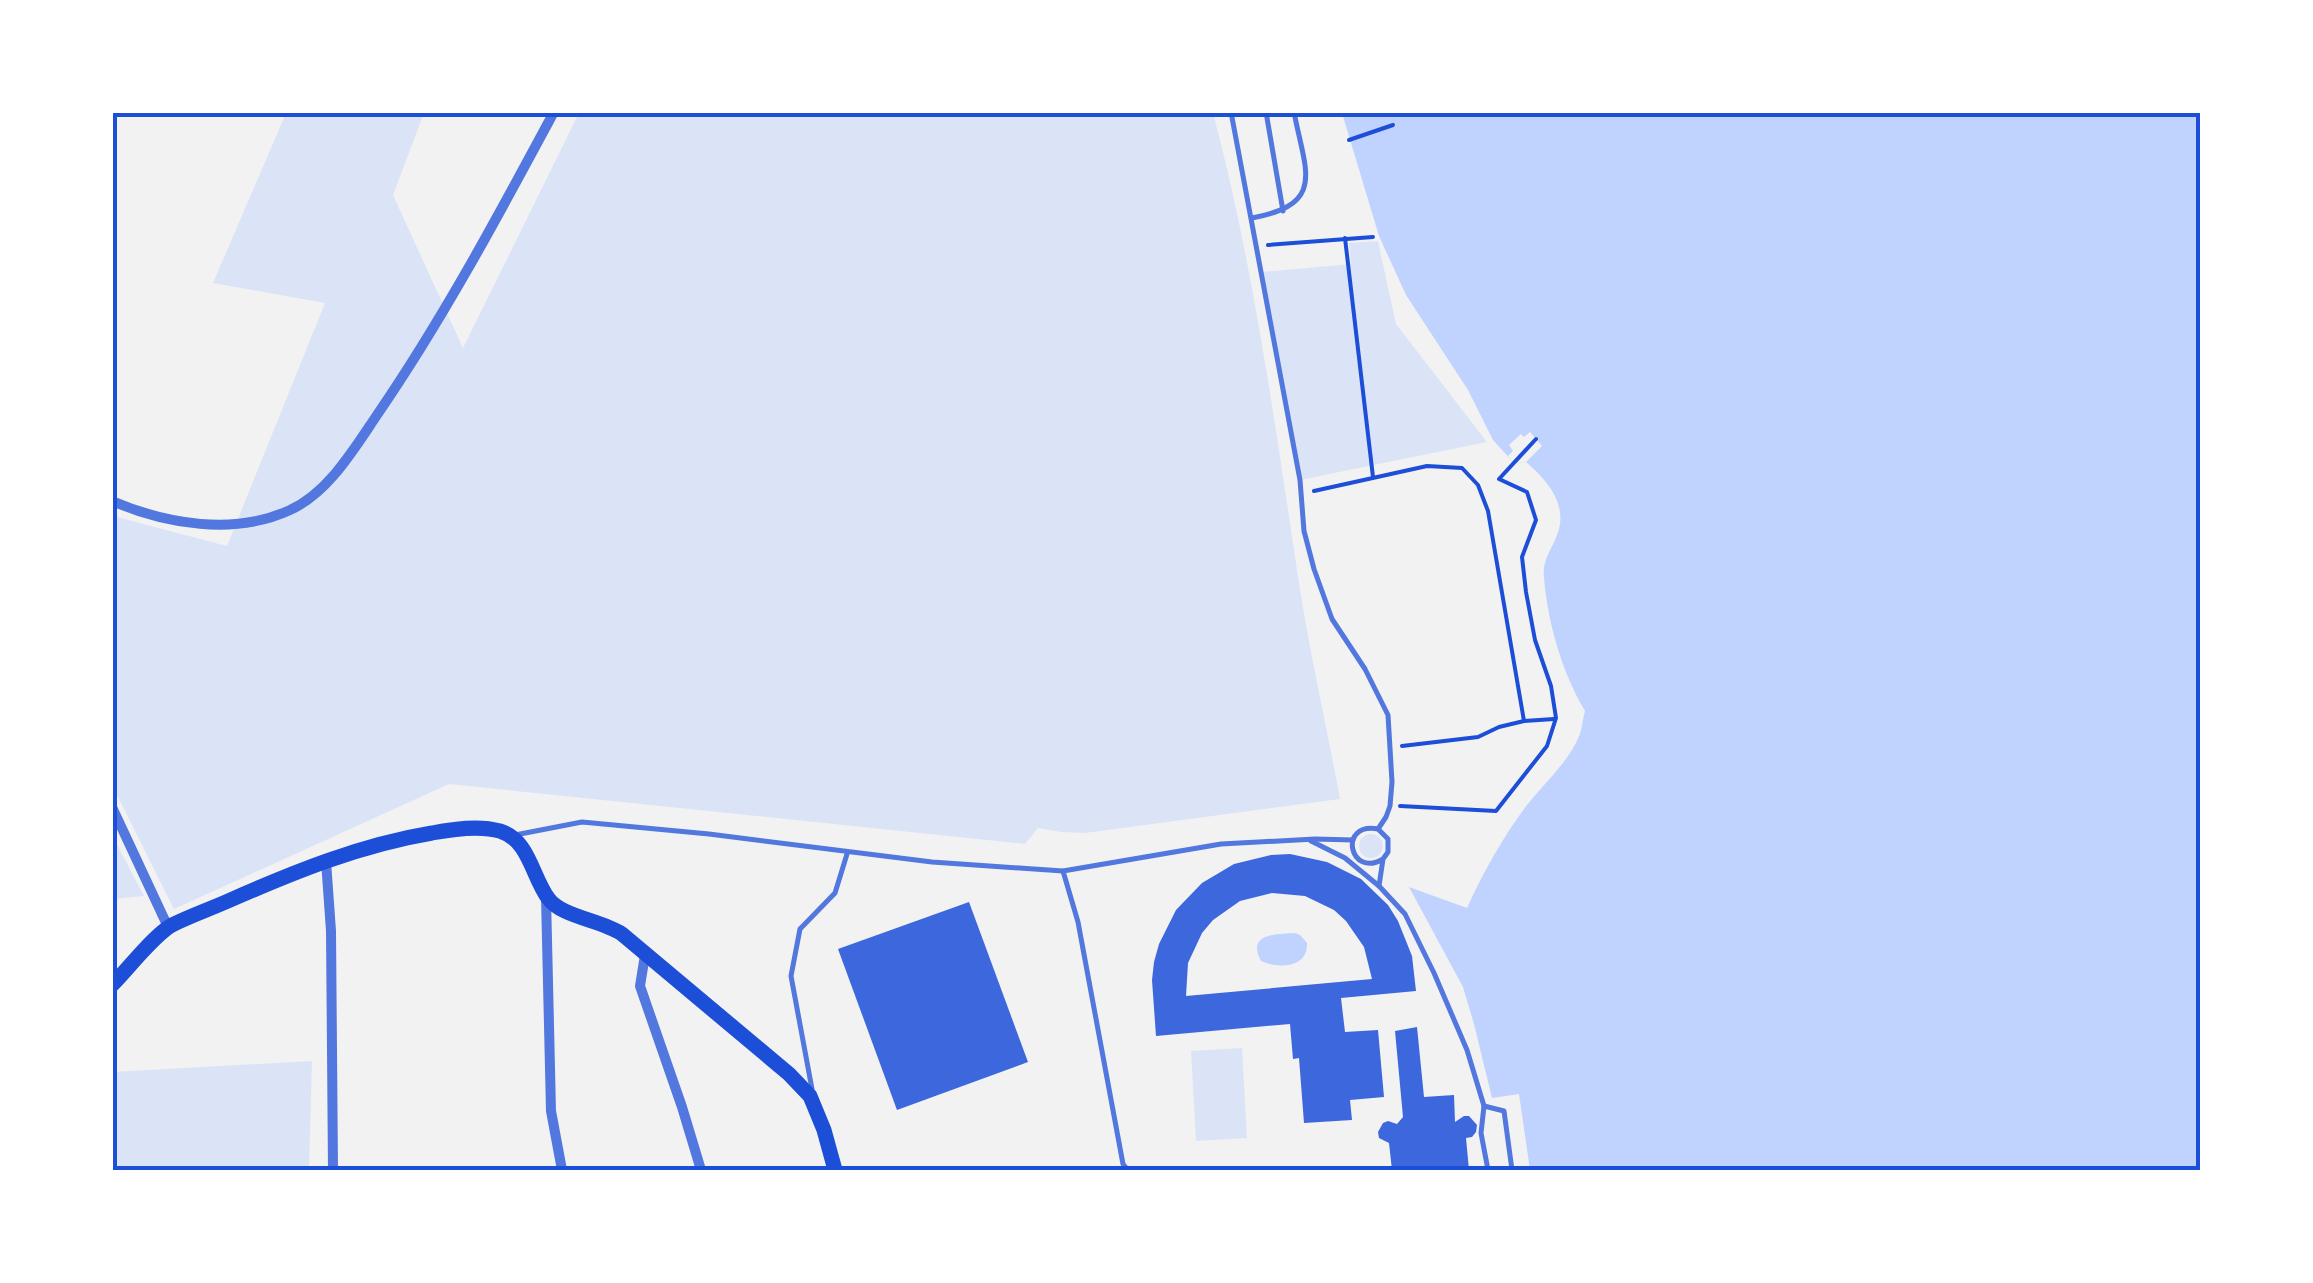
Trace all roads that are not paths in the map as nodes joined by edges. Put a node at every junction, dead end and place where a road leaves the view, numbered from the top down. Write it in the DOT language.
graph roads {
  1 [pos="554,112"];
  2 [pos="1231,112"];
  3 [pos="1266,112"];
  4 [pos="1294,112"];
  5 [pos="1283,211"];
  6 [pos="1251,218"];
  7 [pos="112,501"];
  8 [pos="112,807"];
  9 [pos="1378,829"];
  10 [pos="512,836"];
  11 [pos="1307,839"];
  12 [pos="1352,840"];
  13 [pos="847,853"];
  14 [pos="1384,859"];
  15 [pos="326,862"];
  16 [pos="1063,871"];
  17 [pos="1379,886"];
  18 [pos="546,896"];
  19 [pos="168,927"];
  20 [pos="645,955"];
  21 [pos="112,985"];
  22 [pos="810,1096"];
  23 [pos="1484,1106"];
  24 [pos="1124,1168"];
  25 [pos="333,1170"];
  26 [pos="562,1170"];
  27 [pos="701,1170"];
  28 [pos="835,1170"];
  29 [pos="1488,1170"];
  30 [pos="1512,1170"];
  1 -- 7 [label="street"];
  2 -- 6 [label="lane"];
  3 -- 5 [label="lane"];
  4 -- 5 [label="lane"];
  5 -- 6 [label="lane"];
  6 -- 9 [label="lane"];
  8 -- 19 [label="street"];
  9 -- 12 [label="lane"];
  9 -- 14 [label="lane"];
  10 -- 13 [label="lane"];
  10 -- 15 [label="main road"];
  10 -- 18 [label="main road"];
  11 -- 12 [label="lane"];
  11 -- 16 [label="lane"];
  11 -- 17 [label="lane"];
  12 -- 14 [label="lane"];
  13 -- 16 [label="lane"];
  13 -- 22 [label="lane"];
  14 -- 17 [label="lane"];
  15 -- 19 [label="main road"];
  15 -- 25 [label="street"];
  16 -- 24 [label="lane"];
  17 -- 23 [label="lane"];
  18 -- 20 [label="main road"];
  18 -- 26 [label="street"];
  19 -- 21 [label="main road"];
  20 -- 22 [label="main road"];
  20 -- 27 [label="street"];
  22 -- 28 [label="main road"];
  23 -- 29 [label="lane"];
  23 -- 30 [label="lane"];
}
